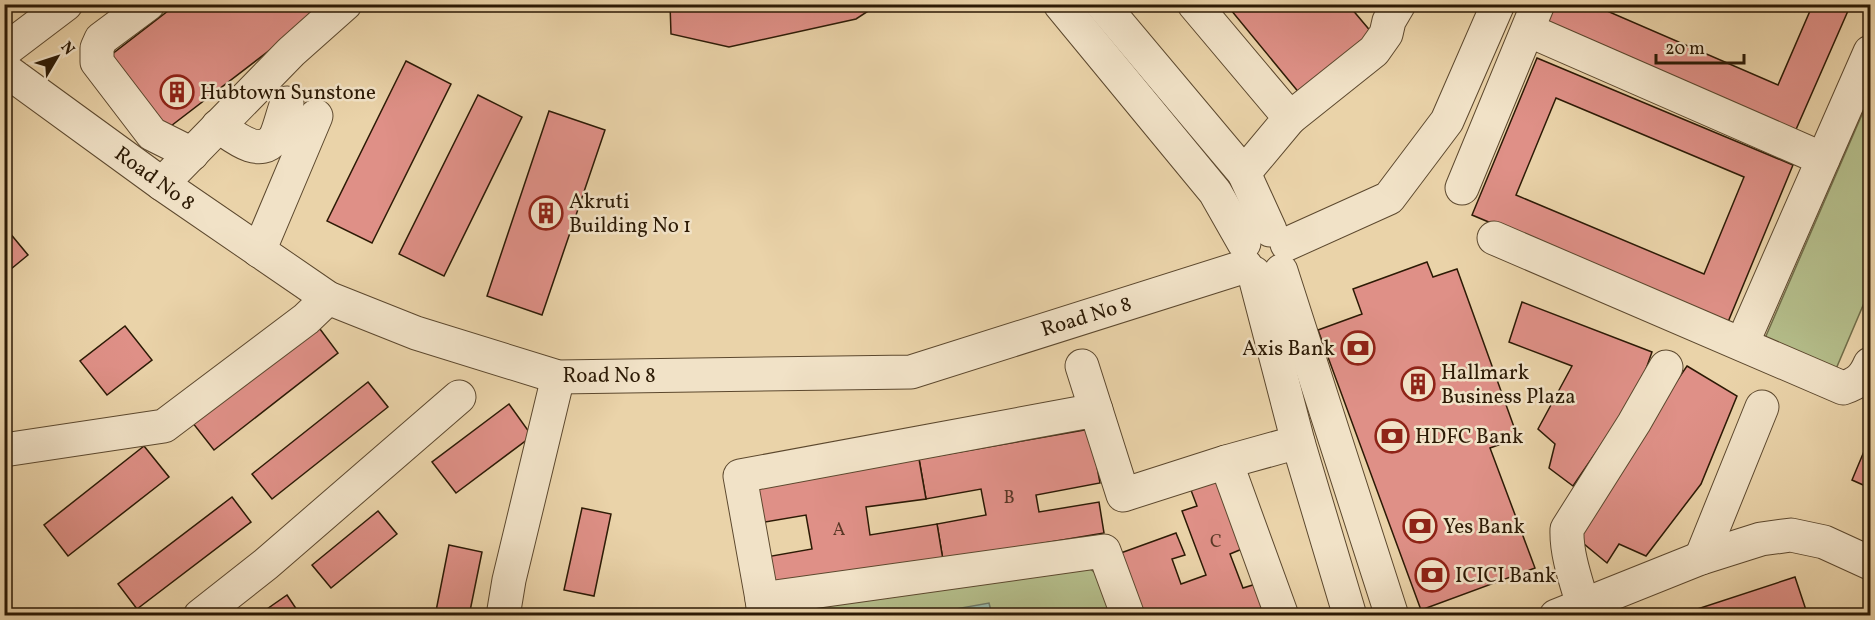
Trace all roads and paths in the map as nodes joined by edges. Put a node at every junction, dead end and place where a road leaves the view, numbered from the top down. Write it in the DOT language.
graph roads {
  1 [pos="66,4"];
  2 [pos="148,4"];
  3 [pos="345,4"];
  4 [pos="1060,4"];
  5 [pos="1102,4"];
  6 [pos="1194,4"];
  7 [pos="1399,4"];
  8 [pos="1498,4"];
  9 [pos="1533,17"];
  10 [pos="4,51"];
  11 [pos="1870,52"];
  12 [pos="4,69"];
  13 [pos="286,103"];
  14 [pos="1185,104"];
  15 [pos="316,116"];
  16 [pos="1290,118"];
  17 [pos="218,126"];
  18 [pos="1160,126"];
  19 [pos="192,154"];
  20 [pos="1823,159"];
  21 [pos="1244,173"];
  22 [pos="162,184"];
  23 [pos="1462,188"];
  24 [pos="1494,238"];
  25 [pos="259,251"];
  26 [pos="1264,254"];
  27 [pos="328,298"];
  28 [pos="1742,344"];
  29 [pos="1082,366"];
  30 [pos="1666,367"];
  31 [pos="1868,370"];
  32 [pos="558,376"];
  33 [pos="459,397"];
  34 [pos="1762,407"];
  35 [pos="1096,410"];
  36 [pos="1298,442"];
  37 [pos="4,450"];
  38 [pos="1226,462"];
  39 [pos="1701,558"];
  40 [pos="1870,563"];
  41 [pos="769,607"];
  42 [pos="1570,610"];
  43 [pos="200,615"];
  44 [pos="503,615"];
  45 [pos="1128,615"];
  46 [pos="1282,615"];
  47 [pos="1350,615"];
  48 [pos="1392,615"];
  1 -- 10 [label="street"];
  2 -- 19 [label="street"];
  3 -- 17 [label="street"];
  4 -- 18 [label="street"];
  5 -- 14 [label="street"];
  6 -- 16 [label="street"];
  7 -- 16 [label="street"];
  8 -- 26 [label="street, Road No 8"];
  9 -- 20 [label="street"];
  9 -- 23 [label="street"];
  11 -- 20 [label="street"];
  12 -- 22 [label="street, Road No 8"];
  13 -- 17 [label="street"];
  14 -- 18 [label="street"];
  14 -- 21 [label="street"];
  15 -- 25 [label="street"];
  16 -- 21 [label="street"];
  17 -- 19 [label="street"];
  18 -- 26 [label="street"];
  19 -- 22 [label="street"];
  20 -- 28 [label="street"];
  21 -- 26 [label="street"];
  22 -- 25 [label="street, Road No 8"];
  24 -- 28 [label="street"];
  25 -- 27 [label="street, Road No 8"];
  26 -- 32 [label="street, Road No 8"];
  26 -- 36 [label="street"];
  26 -- 48 [label="street"];
  27 -- 32 [label="street, Road No 8"];
  27 -- 37 [label="street"];
  28 -- 31 [label="street"];
  29 -- 35 [label="street"];
  30 -- 42 [label="street"];
  32 -- 44 [label="street"];
  33 -- 43 [label="street"];
  34 -- 39 [label="street"];
  35 -- 38 [label="street"];
  35 -- 41 [label="street"];
  36 -- 38 [label="street"];
  36 -- 47 [label="street"];
  38 -- 46 [label="street"];
  39 -- 40 [label="street"];
  39 -- 42 [label="street"];
  41 -- 45 [label="street"];
}
